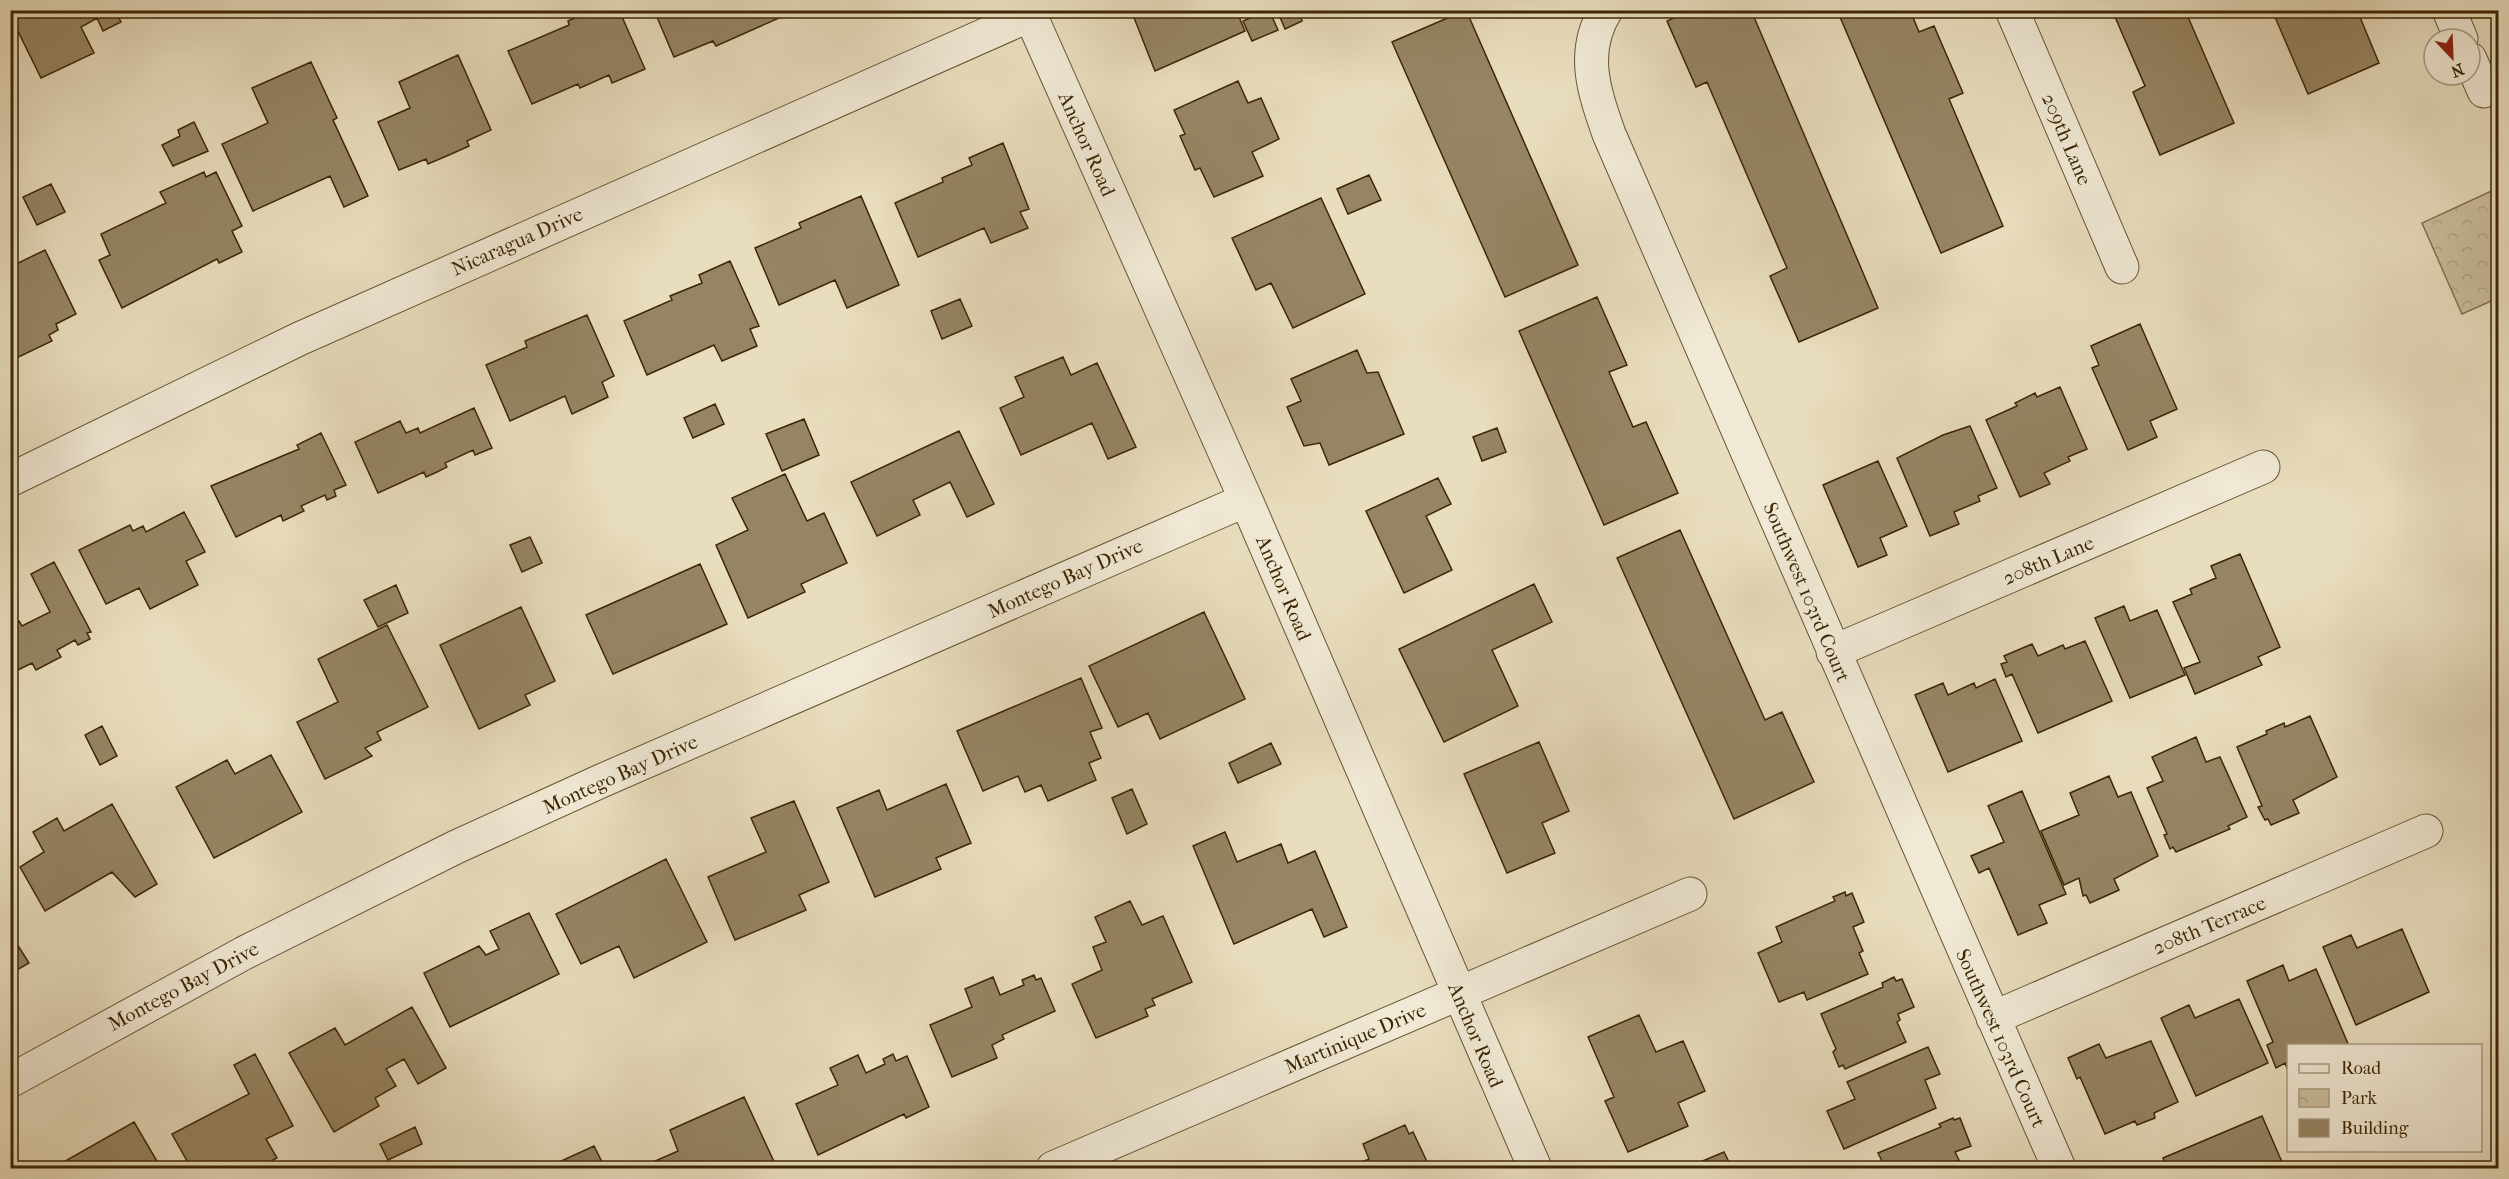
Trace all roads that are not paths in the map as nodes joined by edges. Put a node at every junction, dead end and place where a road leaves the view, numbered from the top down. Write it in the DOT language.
graph roads {
  1 [pos="1606,10"];
  2 [pos="2012,10"];
  3 [pos="2449,10"];
  4 [pos="1029,13"];
  5 [pos="2456,27"];
  6 [pos="2482,87"];
  7 [pos="2484,92"];
  8 [pos="2122,267"];
  9 [pos="2263,467"];
  10 [pos="10,480"];
  11 [pos="1246,500"];
  12 [pos="1833,652"];
  13 [pos="2426,831"];
  14 [pos="1690,894"];
  15 [pos="1459,994"];
  16 [pos="1993,1018"];
  17 [pos="10,1081"];
  18 [pos="1053,1168"];
  19 [pos="1535,1168"];
  20 [pos="2058,1168"];
  1 -- 12 [label="street, Southwest 103rd Court"];
  2 -- 8 [label="street, 209th Lane"];
  3 -- 5 [label="street"];
  4 -- 10 [label="street, Nicaragua Drive"];
  4 -- 11 [label="street, Anchor Road"];
  6 -- 7 [label="street"];
  9 -- 12 [label="street, 208th Lane"];
  11 -- 15 [label="street, Anchor Road"];
  11 -- 17 [label="street, Montego Bay Drive"];
  12 -- 16 [label="street, Southwest 103rd Court"];
  13 -- 16 [label="street, 208th Terrace"];
  14 -- 15 [label="street, Martinique Drive"];
  15 -- 18 [label="street, Martinique Drive"];
  15 -- 19 [label="street, Anchor Road"];
  16 -- 20 [label="street, Southwest 103rd Court"];
}
